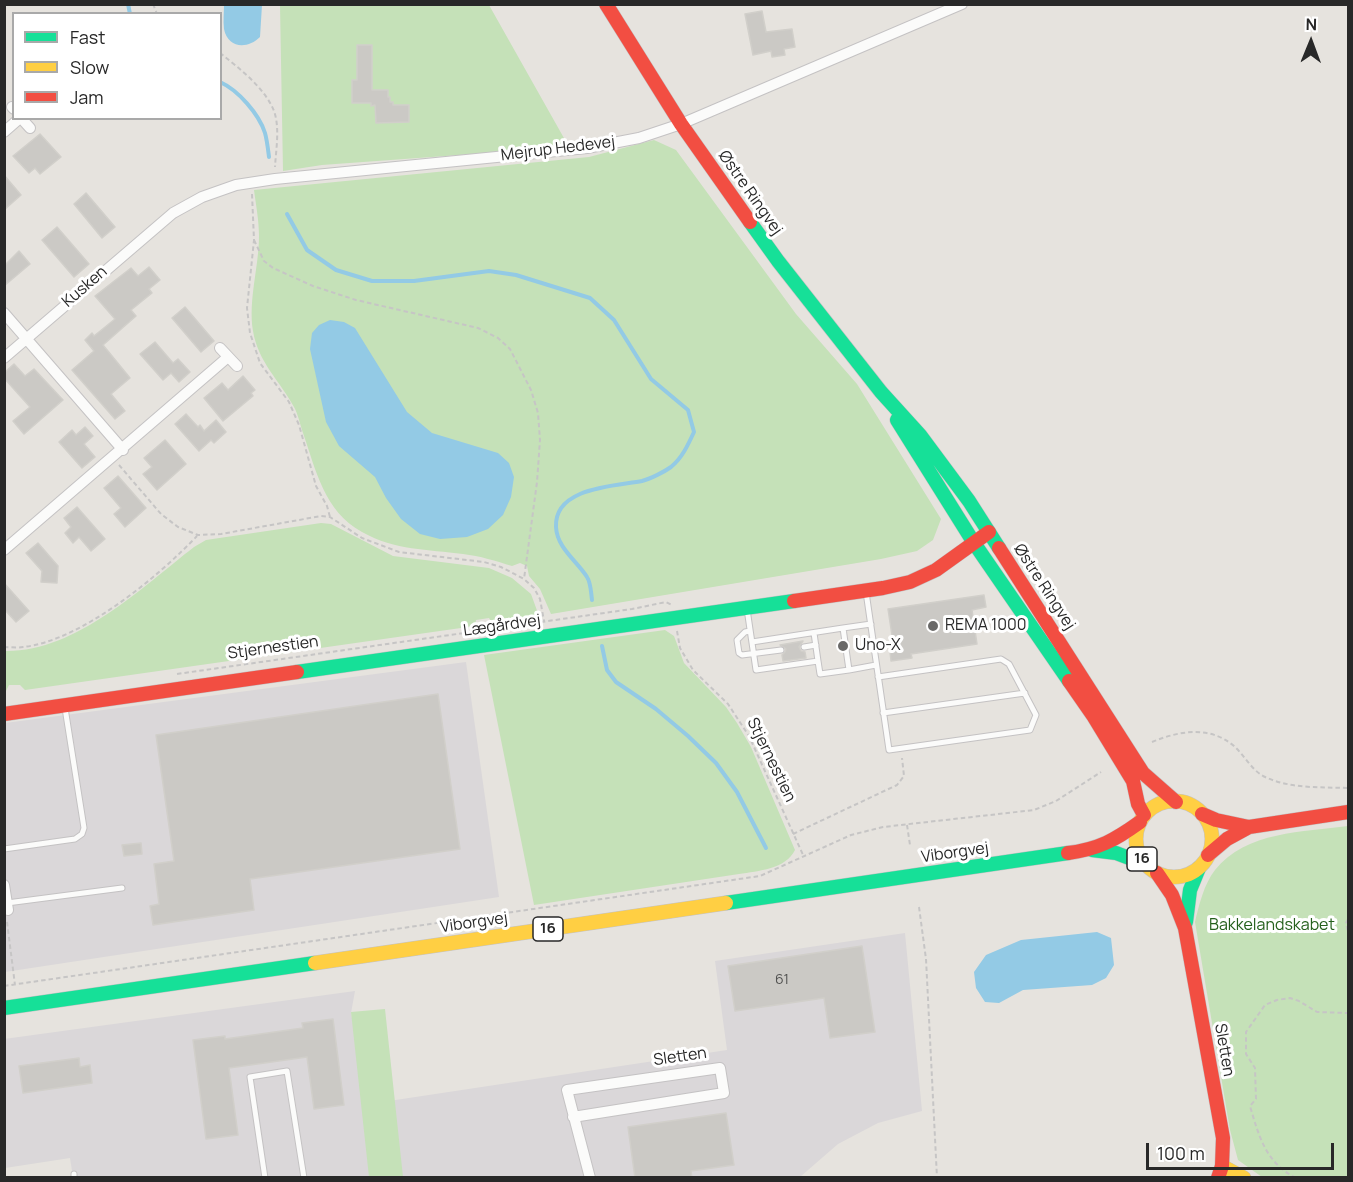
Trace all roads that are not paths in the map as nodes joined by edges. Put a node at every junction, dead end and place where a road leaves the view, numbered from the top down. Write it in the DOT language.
graph roads {
  1 [pos="606,4"];
  2 [pos="962,4"];
  3 [pos="19,120"];
  4 [pos="23,120"];
  5 [pos="681,124"];
  6 [pos="30,128"];
  7 [pos="4,132"];
  8 [pos="144,236"];
  9 [pos="4,313"];
  10 [pos="26,339"];
  11 [pos="220,348"];
  12 [pos="228,357"];
  13 [pos="4,358"];
  14 [pos="237,366"];
  15 [pos="881,392"];
  16 [pos="123,450"];
  17 [pos="989,532"];
  18 [pos="974,543"];
  19 [pos="4,550"];
  20 [pos="866,591"];
  21 [pos="747,607"];
  22 [pos="871,624"];
  23 [pos="843,628"];
  24 [pos="750,631"];
  25 [pos="814,633"];
  26 [pos="752,642"];
  27 [pos="816,645"];
  28 [pos="804,647"];
  29 [pos="781,650"];
  30 [pos="754,654"];
  31 [pos="818,661"];
  32 [pos="876,665"];
  33 [pos="849,669"];
  34 [pos="878,677"];
  35 [pos="1025,693"];
  36 [pos="65,705"];
  37 [pos="883,713"];
  38 [pos="4,714"];
  39 [pos="1176,802"];
  40 [pos="1348,812"];
  41 [pos="1202,814"];
  42 [pos="1142,819"];
  43 [pos="1249,827"];
  44 [pos="4,849"];
  45 [pos="1091,850"];
  46 [pos="1208,855"];
  47 [pos="1145,864"];
  48 [pos="1199,868"];
  49 [pos="1156,873"];
  50 [pos="4,885"];
  51 [pos="122,888"];
  52 [pos="8,907"];
  53 [pos="1185,928"];
  54 [pos="4,1008"];
  55 [pos="573,1117"];
  56 [pos="1220,1172"];
  57 [pos="265,1178"];
  58 [pos="304,1178"];
  59 [pos="590,1178"];
  60 [pos="1244,1178"];
  1 -- 5 [label="street, Østre Ringvej"];
  2 -- 5 [label="street, Mejrup Hedevej"];
  3 -- 7 [label="street"];
  4 -- 6 [label="street"];
  5 -- 8 [label="street, Mejrup Hedevej"];
  5 -- 15 [label="street, Østre Ringvej"];
  8 -- 10 [label="street, Kusken"];
  9 -- 10 [label="street"];
  10 -- 13 [label="street, Kusken"];
  10 -- 16 [label="street"];
  11 -- 12 [label="street"];
  12 -- 14 [label="street"];
  12 -- 16 [label="street"];
  15 -- 17 [label="street, Østre Ringvej"];
  15 -- 18 [label="street, Østre Ringvej"];
  16 -- 19 [label="street"];
  17 -- 18 [label="street, Lægårdvej"];
  17 -- 39 [label="street, Østre Ringvej"];
  18 -- 20 [label="street, Lægårdvej"];
  18 -- 42 [label="street, Østre Ringvej"];
  20 -- 21 [label="street, Lægårdvej"];
  20 -- 22 [label="lane"];
  21 -- 24 [label="lane"];
  21 -- 36 [label="street, Lægårdvej"];
  22 -- 23 [label="lane"];
  22 -- 32 [label="lane"];
  23 -- 25 [label="lane"];
  23 -- 33 [label="lane"];
  24 -- 26 [label="lane"];
  24 -- 30 [label="lane"];
  25 -- 26 [label="lane"];
  25 -- 27 [label="lane"];
  26 -- 30 [label="lane"];
  27 -- 28 [label="lane"];
  27 -- 31 [label="lane"];
  29 -- 30 [label="lane"];
  30 -- 31 [label="lane"];
  31 -- 33 [label="lane"];
  32 -- 33 [label="lane"];
  32 -- 34 [label="lane"];
  34 -- 35 [label="lane"];
  34 -- 37 [label="lane"];
  35 -- 37 [label="lane"];
  35 -- 37 [label="lane"];
  36 -- 38 [label="street, Lægårdvej"];
  36 -- 44 [label="lane"];
  39 -- 41 [label="street"];
  39 -- 42 [label="street, 16"];
  40 -- 43 [label="street"];
  41 -- 43 [label="street"];
  41 -- 46 [label="street"];
  42 -- 45 [label="street, Viborgvej / 16"];
  42 -- 47 [label="street, 16"];
  43 -- 46 [label="street"];
  45 -- 47 [label="street, Viborgvej / 16"];
  45 -- 54 [label="street, Viborgvej / 16"];
  46 -- 48 [label="street"];
  47 -- 49 [label="street, 16"];
  48 -- 49 [label="street, 16"];
  48 -- 53 [label="street, Sletten"];
  49 -- 53 [label="street, Sletten"];
  50 -- 52 [label="street"];
  51 -- 52 [label="lane"];
  53 -- 56 [label="street, Sletten"];
  55 -- 55 [label="street, Sletten"];
  55 -- 59 [label="street, Sletten"];
  56 -- 60 [label="street"];
  57 -- 58 [label="lane"];
}
